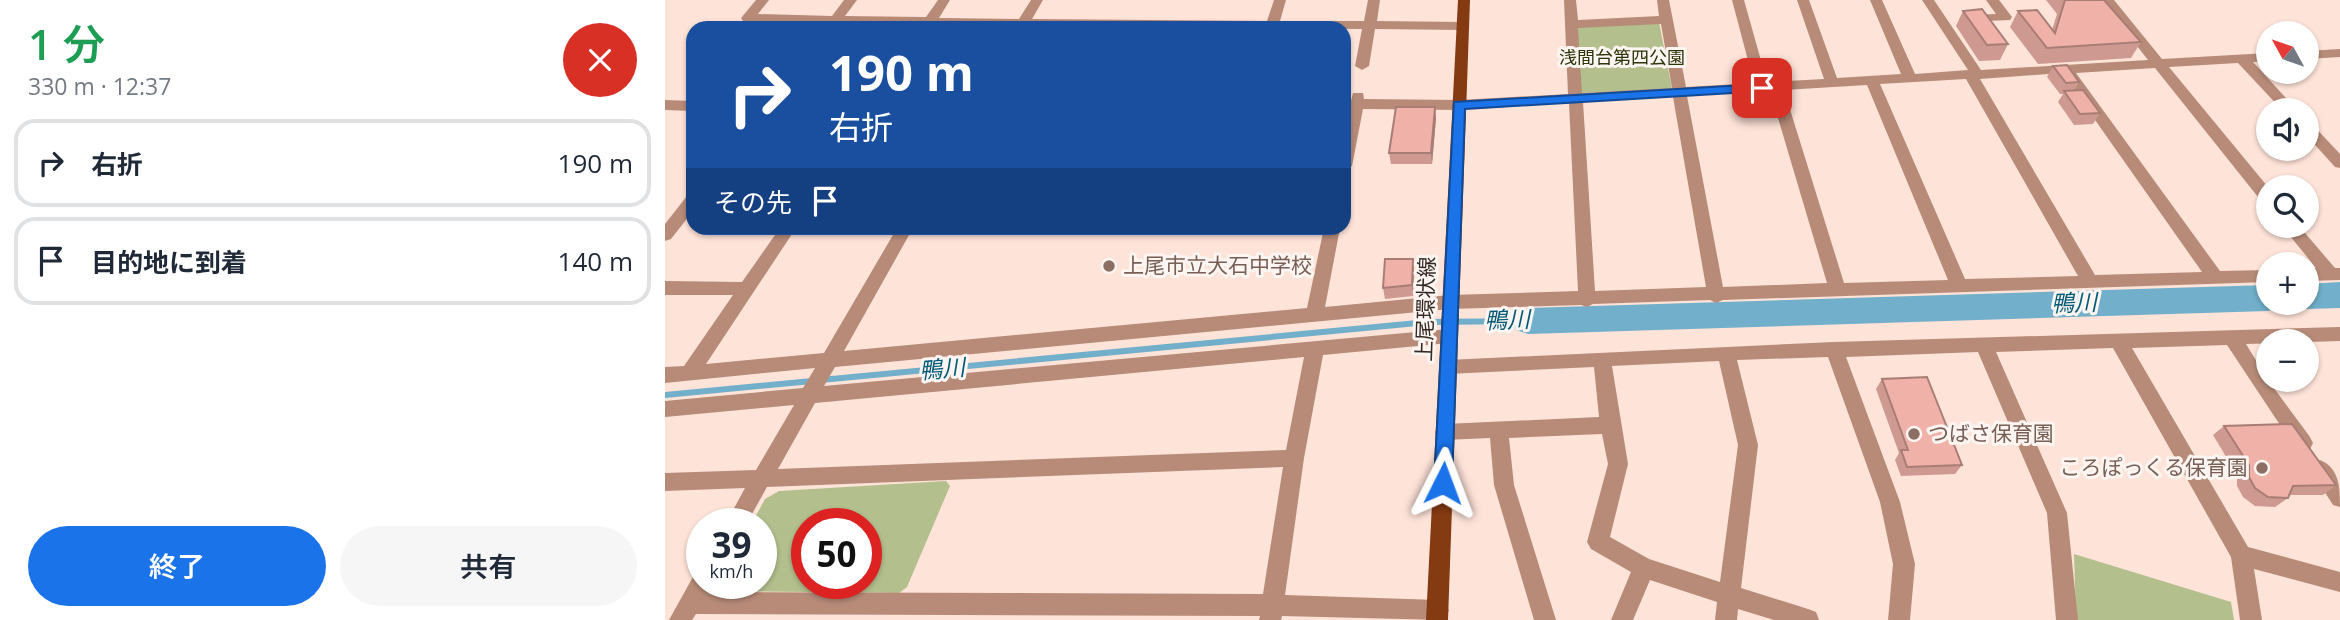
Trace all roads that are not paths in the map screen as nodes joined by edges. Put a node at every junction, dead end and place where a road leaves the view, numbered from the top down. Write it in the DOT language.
graph roads {
  1 [pos="763,0"];
  2 [pos="851,0"];
  3 [pos="944,0"];
  4 [pos="1037,0"];
  5 [pos="1280,0"];
  6 [pos="1374,0"];
  7 [pos="1464,0"];
  8 [pos="1570,0"];
  9 [pos="1663,0"];
  10 [pos="1738,0"];
  11 [pos="1803,0"];
  12 [pos="1876,0"];
  13 [pos="1929,0"];
  14 [pos="1992,0"];
  15 [pos="2107,0"];
  16 [pos="1667,20"];
  17 [pos="1942,20"];
  18 [pos="834,21"];
  19 [pos="930,21"];
  20 [pos="1024,21"];
  21 [pos="1274,21"];
  22 [pos="1572,24"];
  23 [pos="1351,25"];
  24 [pos="1369,25"];
  25 [pos="1462,26"];
  26 [pos="2334,53"];
  27 [pos="2256,58"];
  28 [pos="2242,59"];
  29 [pos="2157,63"];
  30 [pos="2340,65"];
  31 [pos="1362,66"];
  32 [pos="2066,69"];
  33 [pos="1974,75"];
  34 [pos="1910,79"];
  35 [pos="1872,81"];
  36 [pos="1832,83"];
  37 [pos="1769,87"];
  38 [pos="1679,92"];
  39 [pos="1574,97"];
  40 [pos="2279,98"];
  41 [pos="1459,105"];
  42 [pos="666,106"];
  43 [pos="686,106"];
  44 [pos="1351,130"];
  45 [pos="2319,140"];
  46 [pos="2340,163"];
  47 [pos="2256,183"];
  48 [pos="686,209"];
  49 [pos="665,235"];
  50 [pos="783,235"];
  51 [pos="901,235"];
  52 [pos="1331,235"];
  53 [pos="2301,238"];
  54 [pos="2335,274"];
  55 [pos="2256,276"];
  56 [pos="2216,278"];
  57 [pos="2089,282"];
  58 [pos="1959,286"];
  59 [pos="665,288"];
  60 [pos="748,289"];
  61 [pos="1838,290"];
  62 [pos="1716,296"];
  63 [pos="1587,300"];
  64 [pos="1450,302"];
  65 [pos="1314,316"];
  66 [pos="2340,334"];
  67 [pos="1449,336"];
  68 [pos="2233,339"];
  69 [pos="2119,342"];
  70 [pos="1984,346"];
  71 [pos="1315,348"];
  72 [pos="1834,349"];
  73 [pos="1726,353"];
  74 [pos="1602,359"];
  75 [pos="829,360"];
  76 [pos="1448,367"];
  77 [pos="690,372"];
  78 [pos="665,375"];
  79 [pos="809,397"];
  80 [pos="665,409"];
  81 [pos="1609,425"];
  82 [pos="1499,431"];
  83 [pos="1445,432"];
  84 [pos="1294,458"];
  85 [pos="761,479"];
  86 [pos="665,482"];
  87 [pos="2340,498"];
  88 [pos="745,508"];
  89 [pos="2241,555"];
  90 [pos="1644,568"];
  91 [pos="2340,582"];
  92 [pos="1730,594"];
  93 [pos="685,611"];
  94 [pos="1271,612"];
  95 [pos="1437,615"];
  96 [pos="1545,620"];
  97 [pos="1622,620"];
  98 [pos="1726,620"];
  99 [pos="1808,620"];
  100 [pos="1899,620"];
  101 [pos="2067,620"];
  102 [pos="2251,620"];
  1 -- 18 [label="street"];
  2 -- 18 [label="street"];
  3 -- 19 [label="street"];
  4 -- 20 [label="street"];
  5 -- 21 [label="street"];
  6 -- 24 [label="street"];
  7 -- 25 [label="main road, 上尾環状線"];
  8 -- 22 [label="street"];
  9 -- 16 [label="street"];
  10 -- 37 [label="street"];
  11 -- 36 [label="street"];
  12 -- 34 [label="street"];
  13 -- 17 [label="street"];
  14 -- 17 [label="street"];
  15 -- 29 [label="street"];
  16 -- 22 [label="street"];
  16 -- 38 [label="street"];
  17 -- 33 [label="street"];
  22 -- 39 [label="street"];
  23 -- 24 [label="street"];
  24 -- 25 [label="street"];
  24 -- 31 [label="street"];
  25 -- 41 [label="main road, 上尾環状線"];
  26 -- 30 [label="street"];
  27 -- 28 [label="street"];
  28 -- 29 [label="street"];
  28 -- 40 [label="street"];
  29 -- 32 [label="street"];
  29 -- 47 [label="street"];
  32 -- 33 [label="street"];
  32 -- 56 [label="street"];
  33 -- 34 [label="street"];
  33 -- 57 [label="street"];
  34 -- 35 [label="street"];
  35 -- 36 [label="street"];
  35 -- 58 [label="street"];
  36 -- 37 [label="street"];
  37 -- 38 [label="street"];
  37 -- 61 [label="street"];
  38 -- 39 [label="street"];
  38 -- 62 [label="street"];
  39 -- 41 [label="street"];
  39 -- 63 [label="street"];
  41 -- 44 [label="street"];
  41 -- 64 [label="main road, 上尾環状線"];
  42 -- 43 [label="street"];
  45 -- 46 [label="street"];
  48 -- 49 [label="street"];
  50 -- 60 [label="street"];
  51 -- 75 [label="street"];
  52 -- 65 [label="street"];
  53 -- 54 [label="street"];
  55 -- 56 [label="street"];
  56 -- 57 [label="street"];
  57 -- 58 [label="street"];
  58 -- 61 [label="street"];
  59 -- 60 [label="street"];
  60 -- 77 [label="street"];
  61 -- 62 [label="street"];
  62 -- 63 [label="street"];
  63 -- 64 [label="street"];
  64 -- 65 [label="street"];
  64 -- 67 [label="main road, 上尾環状線"];
  65 -- 75 [label="street"];
  66 -- 68 [label="street"];
  67 -- 71 [label="street"];
  67 -- 76 [label="main road, 上尾環状線"];
  68 -- 69 [label="street"];
  68 -- 87 [label="street"];
  69 -- 70 [label="street"];
  69 -- 89 [label="street"];
  70 -- 72 [label="street"];
  70 -- 101 [label="street"];
  71 -- 79 [label="street"];
  71 -- 84 [label="street"];
  72 -- 73 [label="street"];
  72 -- 100 [label="street"];
  73 -- 74 [label="street"];
  73 -- 92 [label="street"];
  74 -- 76 [label="street"];
  74 -- 81 [label="street"];
  75 -- 77 [label="street"];
  75 -- 79 [label="street"];
  76 -- 83 [label="main road, 上尾環状線"];
  77 -- 78 [label="street"];
  79 -- 80 [label="street"];
  79 -- 85 [label="street"];
  81 -- 82 [label="street"];
  81 -- 90 [label="street"];
  82 -- 83 [label="street"];
  82 -- 96 [label="street"];
  83 -- 95 [label="main road, 上尾環状線"];
  84 -- 85 [label="street"];
  84 -- 94 [label="street"];
  85 -- 86 [label="street"];
  85 -- 88 [label="street"];
  89 -- 91 [label="street"];
  89 -- 102 [label="street"];
  90 -- 92 [label="street"];
  90 -- 97 [label="street"];
  92 -- 98 [label="street"];
  92 -- 99 [label="street"];
  93 -- 94 [label="street"];
  94 -- 95 [label="street"];
}
